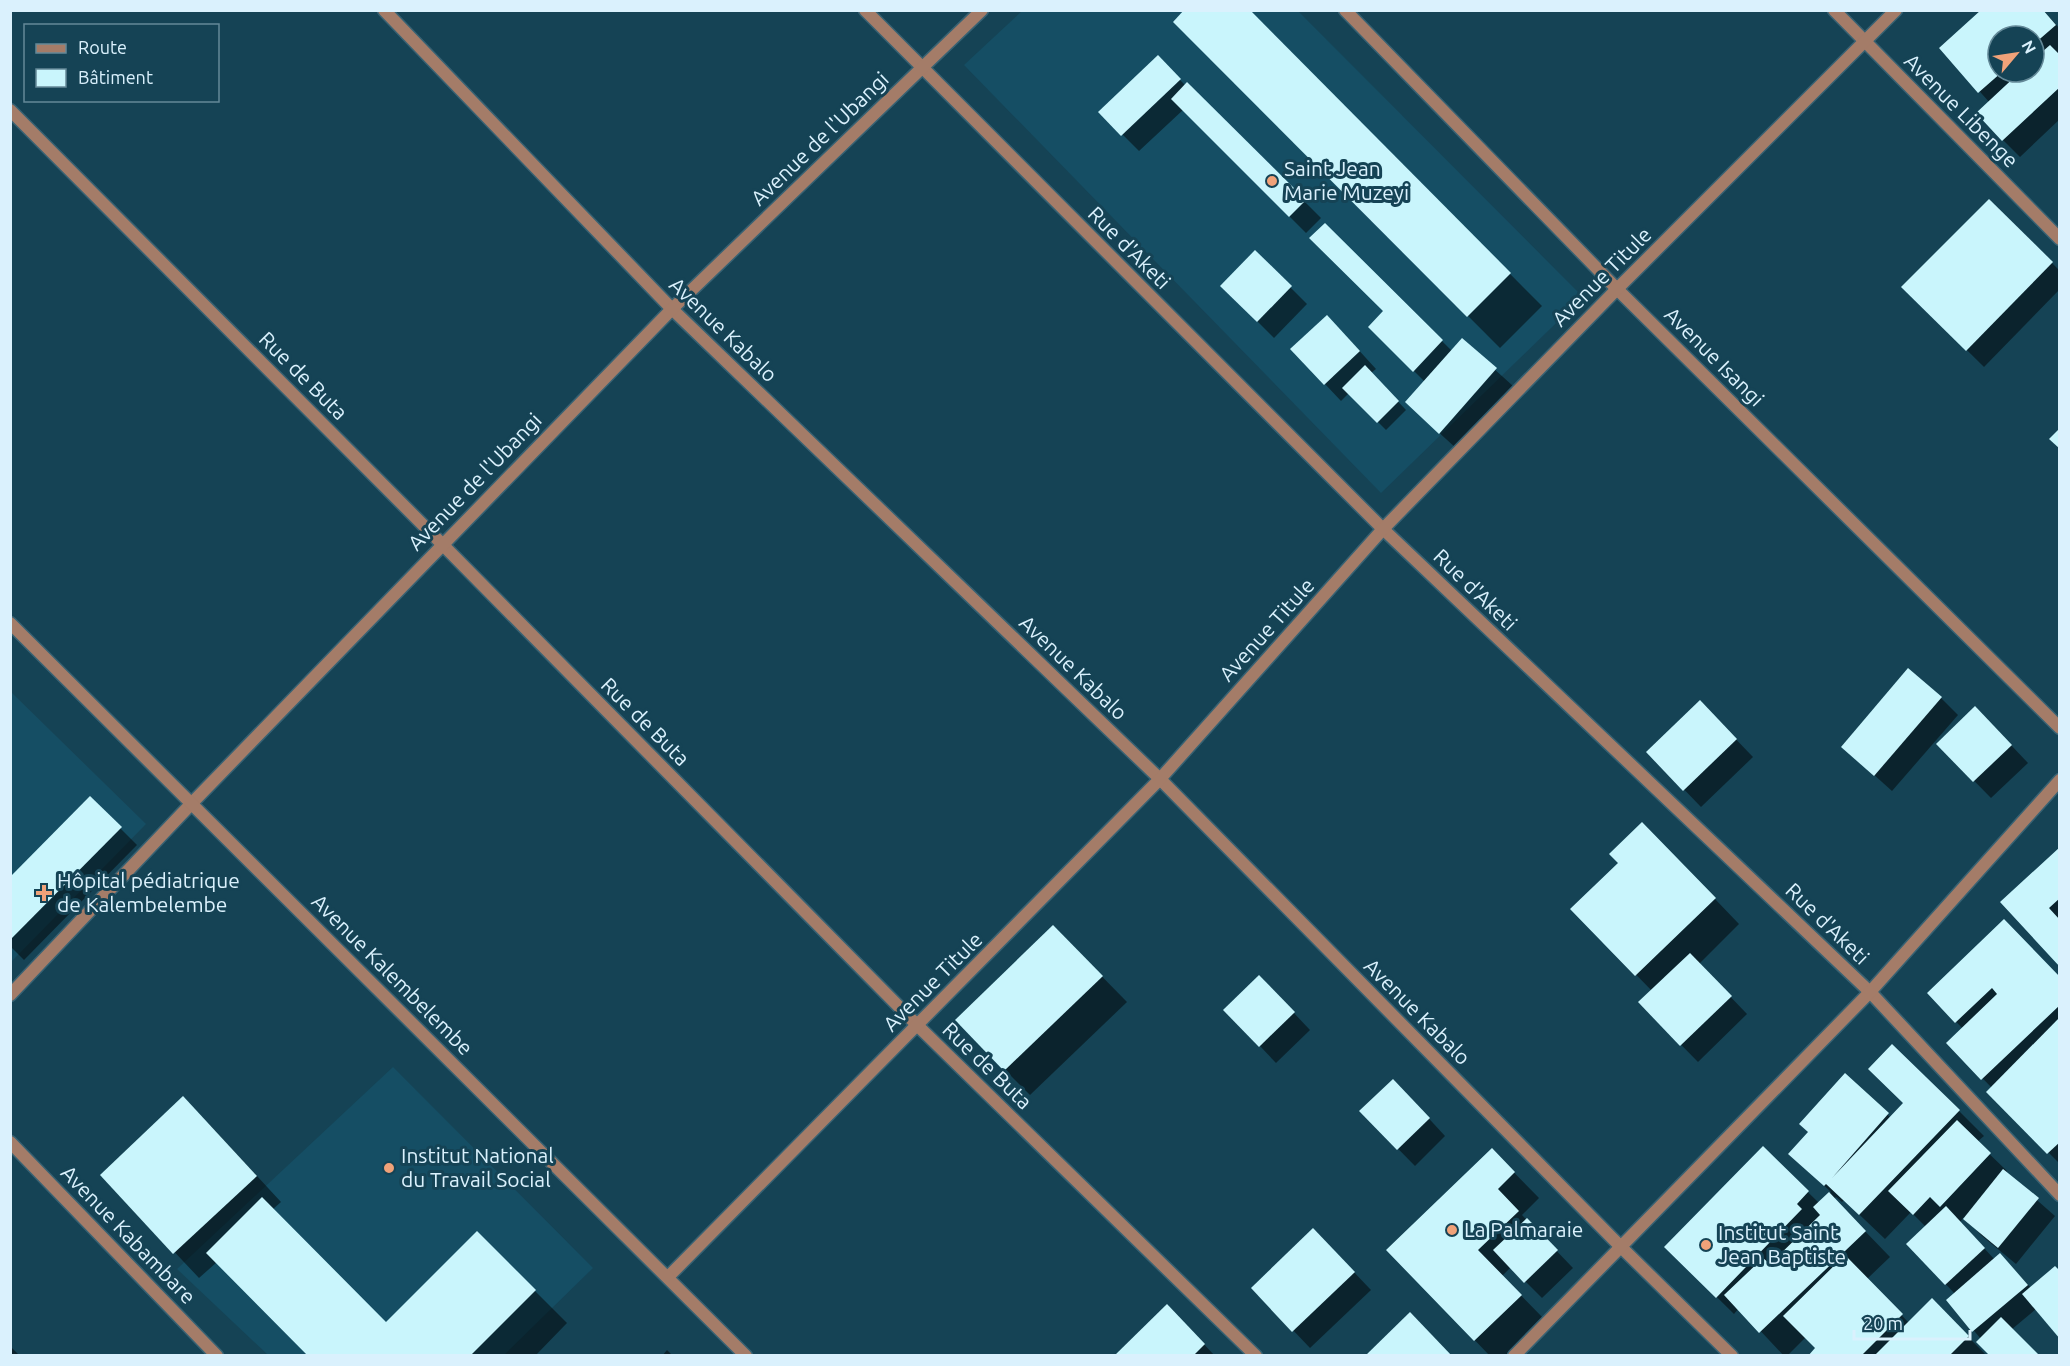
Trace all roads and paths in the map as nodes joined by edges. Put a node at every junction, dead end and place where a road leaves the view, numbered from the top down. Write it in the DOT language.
graph roads {
  1 [pos="384,10"];
  2 [pos="865,10"];
  3 [pos="982,10"];
  4 [pos="1345,10"];
  5 [pos="1834,10"];
  6 [pos="1896,10"];
  7 [pos="1864,42"];
  8 [pos="922,69"];
  9 [pos="10,110"];
  10 [pos="2060,239"];
  11 [pos="1617,289"];
  12 [pos="672,309"];
  13 [pos="1383,530"];
  14 [pos="442,544"];
  15 [pos="10,623"];
  16 [pos="2060,728"];
  17 [pos="1160,779"];
  18 [pos="2060,780"];
  19 [pos="192,803"];
  20 [pos="1870,992"];
  21 [pos="10,996"];
  22 [pos="917,1025"];
  23 [pos="10,1142"];
  24 [pos="2060,1195"];
  25 [pos="1621,1247"];
  26 [pos="668,1277"];
  27 [pos="217,1356"];
  28 [pos="746,1356"];
  29 [pos="1256,1356"];
  30 [pos="1514,1356"];
  31 [pos="1732,1356"];
  1 -- 12 [label="street, Avenue Kabalo"];
  2 -- 8 [label="street, Rue d'Aketi"];
  3 -- 8 [label="street, Avenue de l'Ubangi"];
  4 -- 11 [label="street, Avenue Isangi"];
  5 -- 7 [label="street, Avenue Libenge"];
  6 -- 7 [label="street, Avenue Titule"];
  7 -- 10 [label="street, Avenue Libenge"];
  7 -- 11 [label="street, Avenue Titule"];
  8 -- 12 [label="street, Avenue de l'Ubangi"];
  8 -- 13 [label="street, Rue d'Aketi"];
  9 -- 14 [label="street, Rue de Buta"];
  11 -- 13 [label="street, Avenue Titule"];
  11 -- 16 [label="street, Avenue Isangi"];
  12 -- 14 [label="street, Avenue de l'Ubangi"];
  12 -- 17 [label="street, Avenue Kabalo"];
  13 -- 17 [label="street, Avenue Titule"];
  13 -- 20 [label="street, Rue d'Aketi"];
  14 -- 19 [label="street, Avenue de l'Ubangi"];
  14 -- 22 [label="street, Rue de Buta"];
  15 -- 19 [label="street, Avenue Kalembelembe"];
  17 -- 22 [label="street, Avenue Titule"];
  17 -- 25 [label="street, Avenue Kabalo"];
  18 -- 20 [label="street"];
  19 -- 21 [label="street, Avenue de l'Ubangi"];
  19 -- 26 [label="street, Avenue Kalembelembe"];
  20 -- 24 [label="street, Rue d'Aketi"];
  20 -- 25 [label="street"];
  22 -- 26 [label="street, Avenue Titule"];
  22 -- 29 [label="street, Rue de Buta"];
  23 -- 27 [label="street, Avenue Kabambare"];
  25 -- 30 [label="street"];
  25 -- 31 [label="street, Avenue Kabalo"];
  26 -- 28 [label="street, Avenue Kalembelembe"];
}
